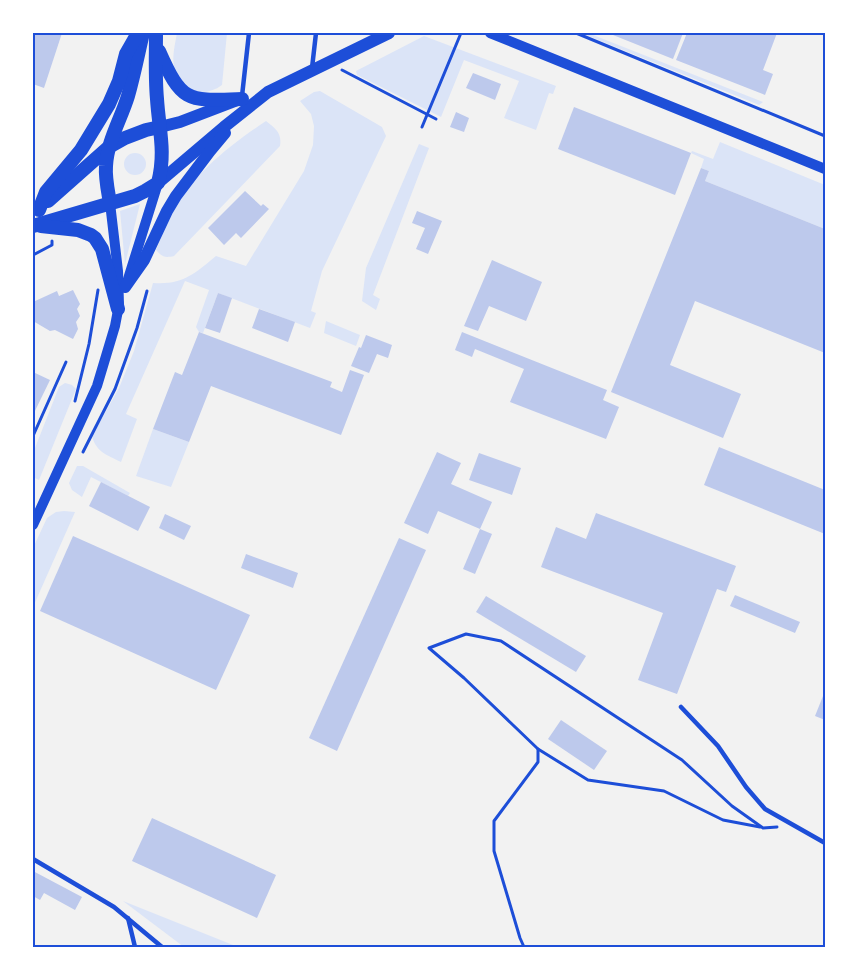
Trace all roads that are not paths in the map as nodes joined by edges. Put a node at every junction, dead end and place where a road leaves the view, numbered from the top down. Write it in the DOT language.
graph roads {
  1 [pos="138,33"];
  2 [pos="143,33"];
  3 [pos="249,33"];
  4 [pos="316,33"];
  5 [pos="389,33"];
  6 [pos="490,33"];
  7 [pos="156,40"];
  8 [pos="311,70"];
  9 [pos="244,104"];
  10 [pos="160,127"];
  11 [pos="109,147"];
  12 [pos="825,169"];
  13 [pos="158,183"];
  14 [pos="110,203"];
  15 [pos="35,219"];
  16 [pos="125,287"];
  17 [pos="118,307"];
  18 [pos="33,525"];
  19 [pos="681,708"];
  20 [pos="825,843"];
  21 [pos="33,859"];
  22 [pos="128,918"];
  23 [pos="135,947"];
  24 [pos="162,947"];
  1 -- 15 [label="main road"];
  2 -- 11 [label="main road"];
  3 -- 9 [label="lane"];
  4 -- 8 [label="lane"];
  5 -- 8 [label="main road"];
  6 -- 12 [label="street"];
  7 -- 9 [label="main road"];
  7 -- 10 [label="main road"];
  8 -- 9 [label="main road"];
  9 -- 10 [label="main road"];
  9 -- 13 [label="main road"];
  9 -- 16 [label="main road"];
  10 -- 11 [label="main road"];
  10 -- 13 [label="main road"];
  11 -- 14 [label="main road"];
  11 -- 15 [label="main road"];
  13 -- 14 [label="main road"];
  13 -- 16 [label="street"];
  14 -- 15 [label="main road"];
  14 -- 17 [label="street"];
  15 -- 17 [label="main road"];
  16 -- 17 [label="street"];
  17 -- 18 [label="street"];
  19 -- 20 [label="lane"];
  21 -- 22 [label="lane"];
  22 -- 23 [label="lane"];
  22 -- 24 [label="lane"];
}
